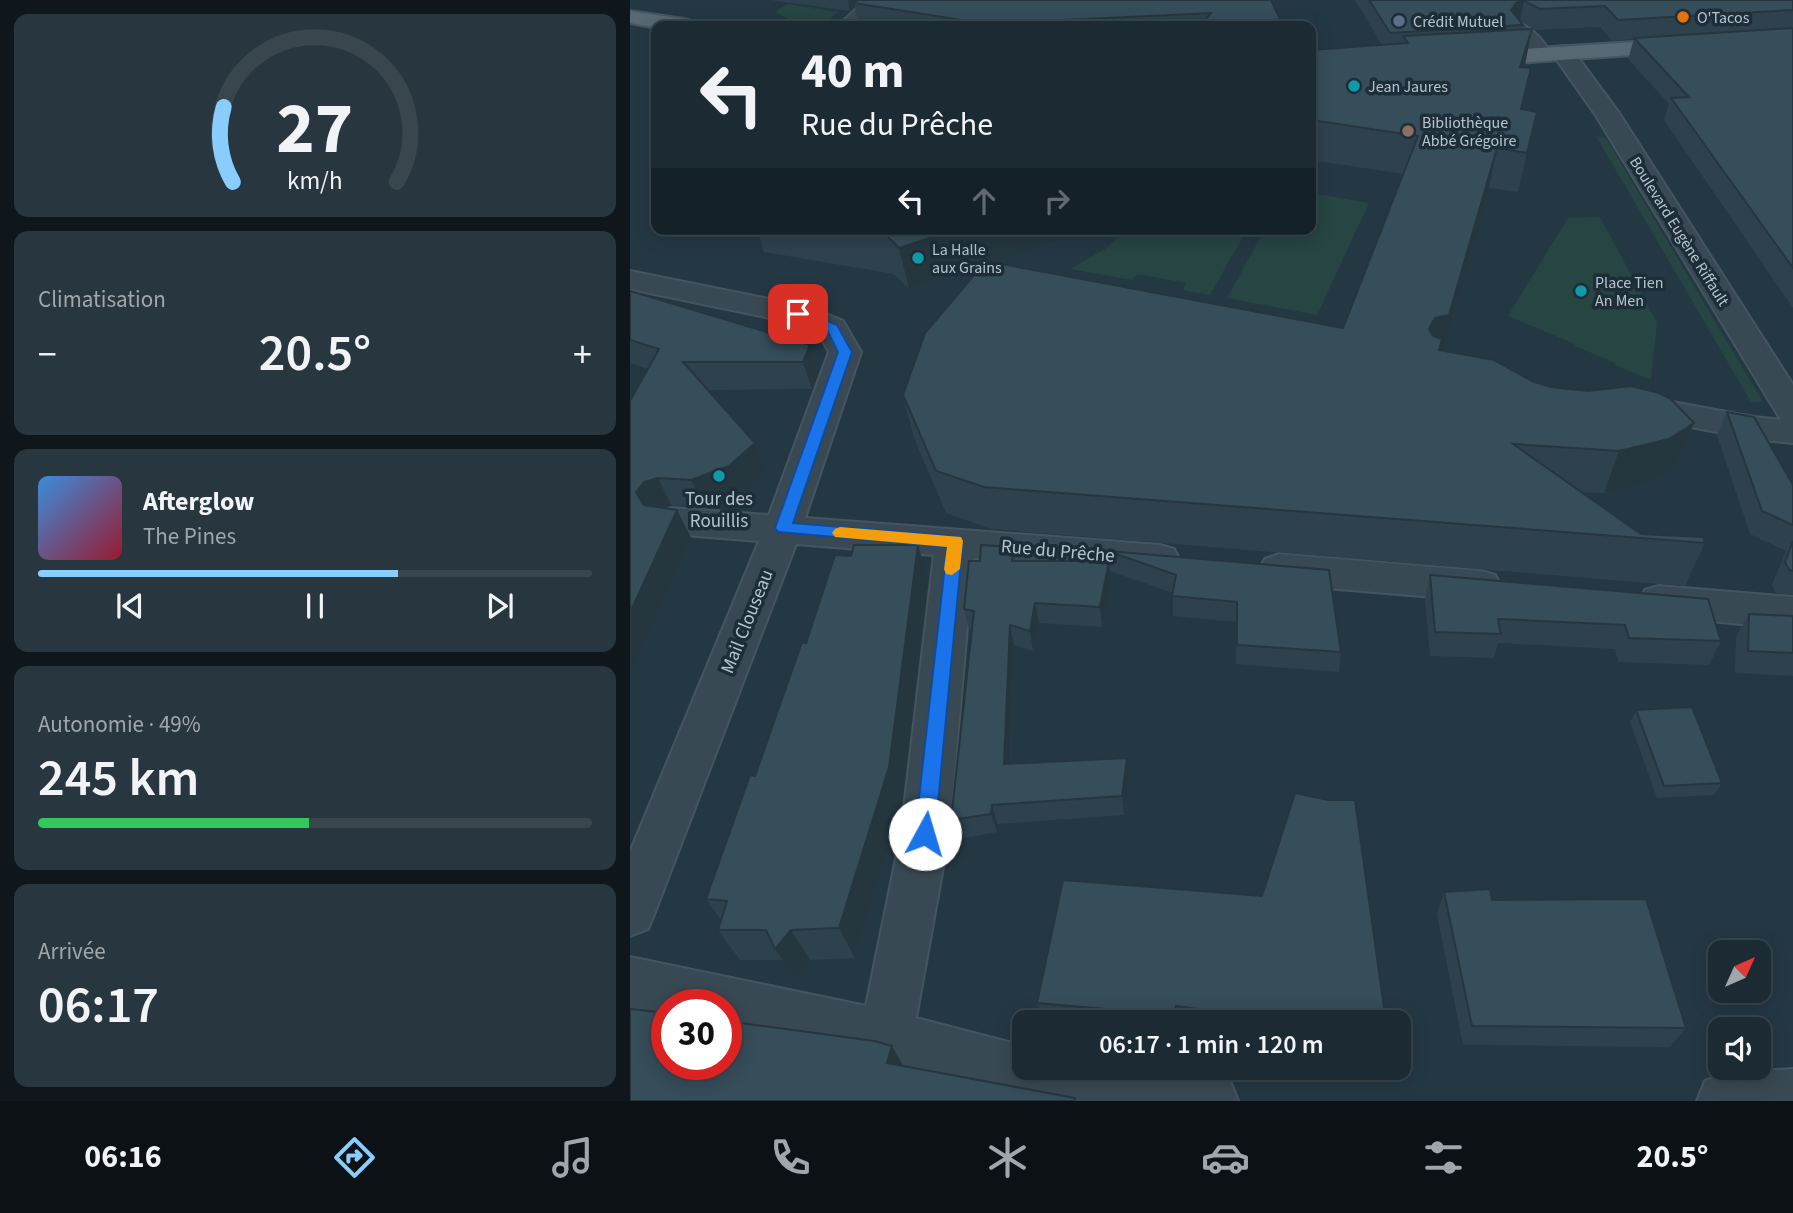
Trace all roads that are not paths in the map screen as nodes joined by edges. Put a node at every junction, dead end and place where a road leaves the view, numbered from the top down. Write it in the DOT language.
graph roads {
  1 [pos="878,0"];
  2 [pos="630,17"];
  3 [pos="654,21"];
  4 [pos="855,21"];
  5 [pos="1521,31"];
  6 [pos="1699,45"];
  7 [pos="1552,54"];
  8 [pos="1456,60"];
  9 [pos="630,280"];
  10 [pos="1599,400"];
  11 [pos="1793,412"];
  12 [pos="1793,432"];
  13 [pos="673,521"];
  14 [pos="783,528"];
  15 [pos="955,541"];
  16 [pos="1189,561"];
  17 [pos="1244,566"];
  18 [pos="1518,589"];
  19 [pos="1628,598"];
  20 [pos="1793,612"];
  21 [pos="630,912"];
  22 [pos="630,983"];
  23 [pos="886,1037"];
  24 [pos="1793,1097"];
  25 [pos="1210,1101"];
  26 [pos="1725,1101"];
  1 -- 4 [label="street"];
  2 -- 3 [label="main road"];
  5 -- 7 [label="street, Boulevard Eugène Riffault"];
  6 -- 7 [label="main road"];
  7 -- 8 [label="main road"];
  7 -- 11 [label="street, Boulevard Eugène Riffault"];
  9 -- 14 [label="street, Mail Clouseau"];
  10 -- 12 [label="street"];
  13 -- 14 [label="street, Rue du Prêche"];
  14 -- 15 [label="street, Rue du Prêche"];
  14 -- 21 [label="street, Mail Clouseau"];
  15 -- 16 [label="street, Rue du Prêche"];
  15 -- 23 [label="street"];
  17 -- 18 [label="street"];
  19 -- 20 [label="street"];
  22 -- 23 [label="street"];
  23 -- 25 [label="street"];
  24 -- 26 [label="street"];
}
